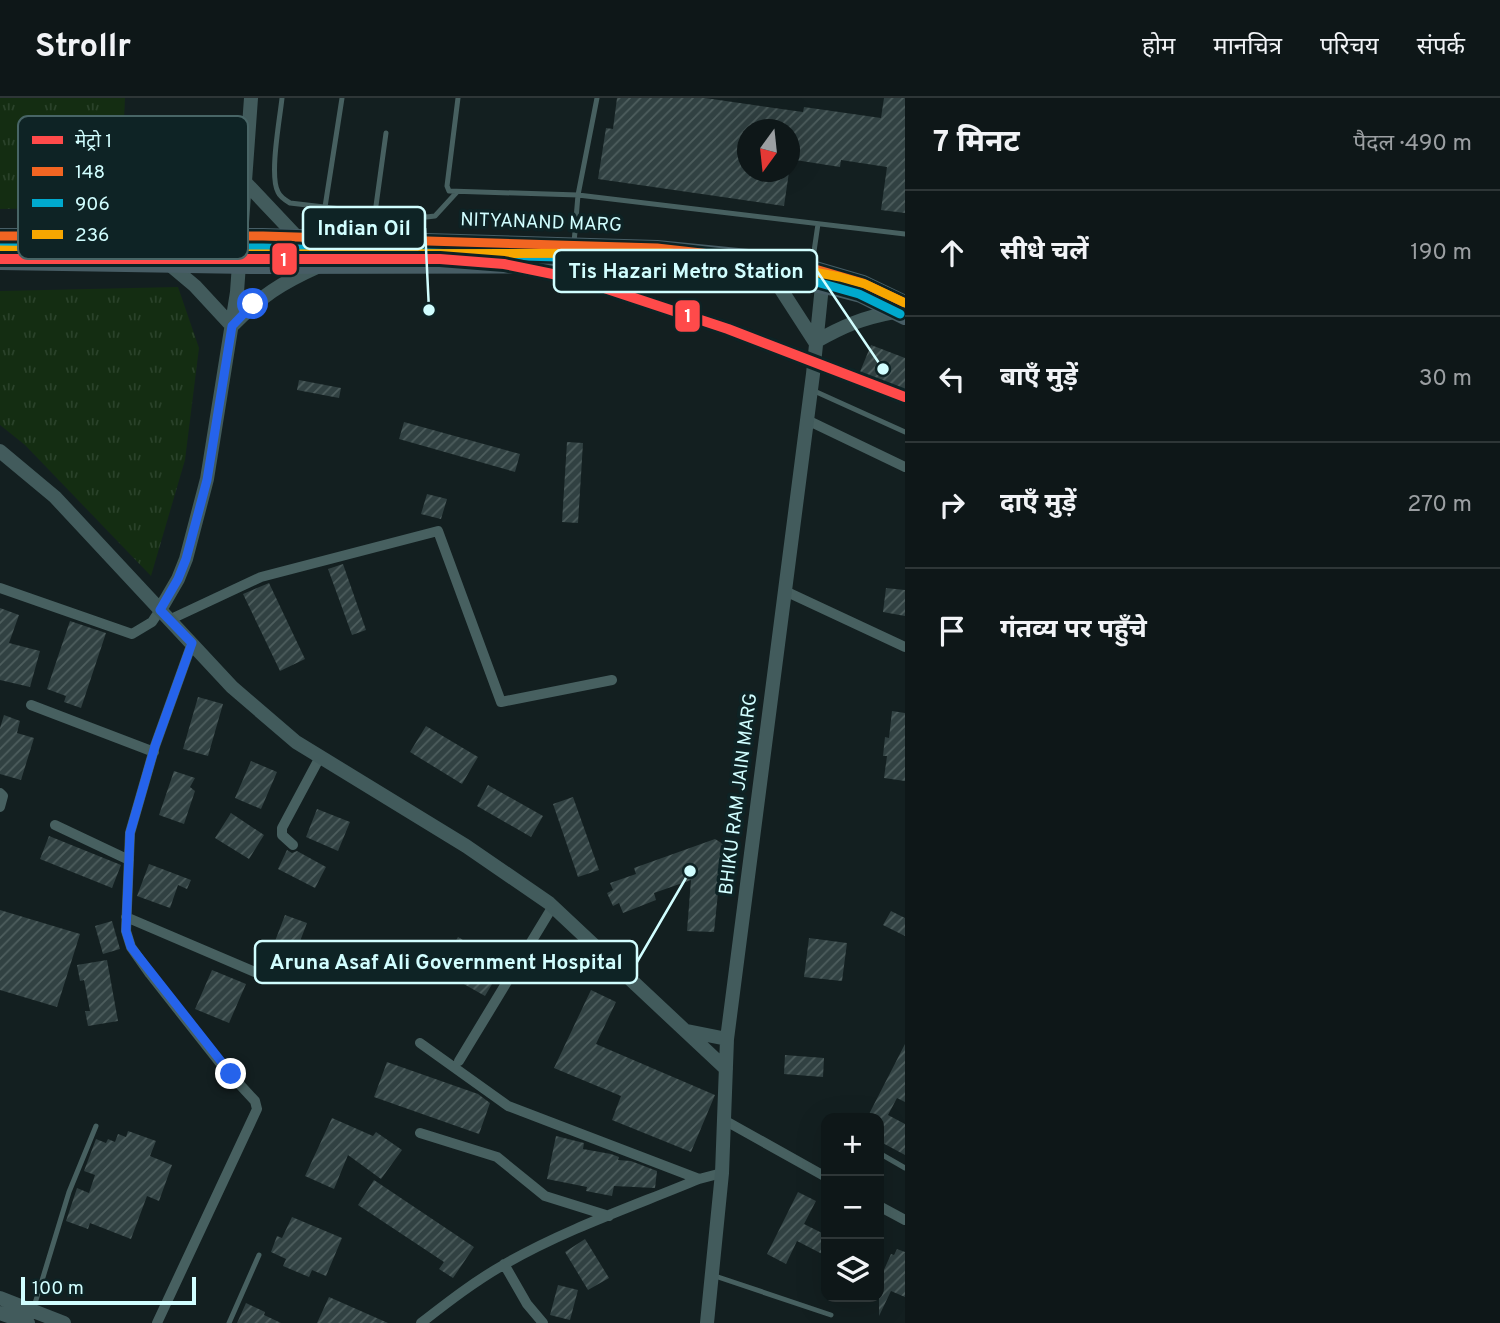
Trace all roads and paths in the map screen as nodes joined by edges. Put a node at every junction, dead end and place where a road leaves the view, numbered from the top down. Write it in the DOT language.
graph roads {
  1 [pos="251,98"];
  2 [pos="282,98"];
  3 [pos="342,98"];
  4 [pos="458,98"];
  5 [pos="597,98"];
  6 [pos="386,133"];
  7 [pos="248,140"];
  8 [pos="248,185"];
  9 [pos="457,192"];
  10 [pos="578,194"];
  11 [pos="325,207"];
  12 [pos="374,213"];
  13 [pos="818,224"];
  14 [pos="905,234"];
  15 [pos="0,236"];
  16 [pos="18,236"];
  17 [pos="248,236"];
  18 [pos="297,237"];
  19 [pos="572,245"];
  20 [pos="240,259"];
  21 [pos="0,262"];
  22 [pos="170,265"];
  23 [pos="558,265"];
  24 [pos="585,265"];
  25 [pos="240,266"];
  26 [pos="319,266"];
  27 [pos="819,275"];
  28 [pos="773,277"];
  29 [pos="901,311"];
  30 [pos="232,326"];
  31 [pos="815,342"];
  32 [pos="811,390"];
  33 [pos="807,419"];
  34 [pos="905,432"];
  35 [pos="1,455"];
  36 [pos="905,467"];
  37 [pos="0,588"];
  38 [pos="785,591"];
  39 [pos="165,615"];
  40 [pos="192,643"];
  41 [pos="905,647"];
  42 [pos="612,680"];
  43 [pos="31,705"];
  44 [pos="154,752"];
  45 [pos="320,757"];
  46 [pos="0,793"];
  47 [pos="0,807"];
  48 [pos="55,825"];
  49 [pos="293,845"];
  50 [pos="129,860"];
  51 [pos="553,906"];
  52 [pos="126,917"];
  53 [pos="262,975"];
  54 [pos="687,1031"];
  55 [pos="727,1039"];
  56 [pos="420,1043"];
  57 [pos="459,1060"];
  58 [pos="726,1069"];
  59 [pos="724,1120"];
  60 [pos="96,1126"];
  61 [pos="420,1133"];
  62 [pos="884,1156"];
  63 [pos="905,1168"];
  64 [pos="722,1173"];
  65 [pos="824,1176"];
  66 [pos="699,1179"];
  67 [pos="884,1209"];
  68 [pos="610,1216"];
  69 [pos="905,1220"];
  70 [pos="259,1255"];
  71 [pos="504,1264"];
  72 [pos="712,1275"];
  73 [pos="0,1298"];
  74 [pos="0,1313"];
  75 [pos="831,1315"];
  76 [pos="30,1319"];
  77 [pos="64,1323"];
  78 [pos="157,1323"];
  79 [pos="229,1323"];
  80 [pos="421,1323"];
  81 [pos="543,1323"];
  82 [pos="707,1323"];
  1 -- 7 [label="street"];
  2 -- 11 [label="lane"];
  3 -- 11 [label="lane"];
  4 -- 9 [label="lane"];
  5 -- 10 [label="lane"];
  6 -- 12 [label="lane"];
  8 -- 18 [label="street"];
  9 -- 10 [label="lane"];
  9 -- 12 [label="lane"];
  10 -- 13 [label="lane"];
  10 -- 19 [label="lane"];
  11 -- 12 [label="lane"];
  13 -- 14 [label="lane"];
  13 -- 27 [label="lane"];
  15 -- 16 [label="main road, NITYANAND MARG"];
  17 -- 18 [label="main road, NITYANAND MARG"];
  18 -- 19 [label="main road, NITYANAND MARG"];
  19 -- 23 [label="main road"];
  19 -- 24 [label="main road"];
  19 -- 27 [label="main road, NITYANAND MARG"];
  20 -- 25 [label="street"];
  21 -- 22 [label="main road, NITYANAND MARG"];
  22 -- 25 [label="main road, NITYANAND MARG"];
  22 -- 30 [label="street"];
  23 -- 24 [label="main road, NITYANAND MARG"];
  23 -- 26 [label="main road, NITYANAND MARG"];
  24 -- 28 [label="main road, NITYANAND MARG"];
  25 -- 26 [label="main road, NITYANAND MARG"];
  25 -- 30 [label="street"];
  26 -- 30 [label="street"];
  27 -- 28 [label="main road, NITYANAND MARG"];
  27 -- 29 [label="main road, NITYANAND MARG"];
  27 -- 31 [label="street, BHIKU RAM JAIN MARG"];
  28 -- 31 [label="street"];
  29 -- 31 [label="street"];
  30 -- 39 [label="street"];
  31 -- 32 [label="street, BHIKU RAM JAIN MARG"];
  32 -- 33 [label="street, BHIKU RAM JAIN MARG"];
  32 -- 34 [label="lane"];
  33 -- 36 [label="street"];
  33 -- 38 [label="street, BHIKU RAM JAIN MARG"];
  35 -- 39 [label="street"];
  37 -- 39 [label="street"];
  38 -- 41 [label="street"];
  38 -- 55 [label="street, BHIKU RAM JAIN MARG"];
  39 -- 40 [label="street"];
  39 -- 42 [label="street"];
  40 -- 44 [label="street"];
  40 -- 45 [label="street"];
  43 -- 44 [label="street"];
  44 -- 50 [label="street"];
  45 -- 49 [label="street"];
  45 -- 51 [label="street"];
  46 -- 47 [label="street"];
  48 -- 50 [label="street"];
  50 -- 52 [label="street"];
  51 -- 54 [label="street"];
  51 -- 57 [label="street"];
  52 -- 53 [label="street"];
  52 -- 78 [label="street"];
  54 -- 55 [label="street"];
  54 -- 58 [label="street"];
  55 -- 58 [label="street, BHIKU RAM JAIN MARG"];
  56 -- 66 [label="street"];
  58 -- 59 [label="street, BHIKU RAM JAIN MARG"];
  59 -- 64 [label="street, BHIKU RAM JAIN MARG"];
  59 -- 65 [label="street"];
  60 -- 76 [label="lane"];
  61 -- 68 [label="street"];
  62 -- 63 [label="lane"];
  64 -- 66 [label="street"];
  64 -- 72 [label="street, BHIKU RAM JAIN MARG"];
  66 -- 68 [label="street"];
  67 -- 69 [label="street"];
  68 -- 71 [label="street"];
  70 -- 79 [label="lane"];
  71 -- 80 [label="street"];
  71 -- 81 [label="street"];
  72 -- 75 [label="lane"];
  72 -- 82 [label="street, BHIKU RAM JAIN MARG"];
  73 -- 76 [label="street"];
  74 -- 76 [label="street"];
  76 -- 77 [label="street"];
}
